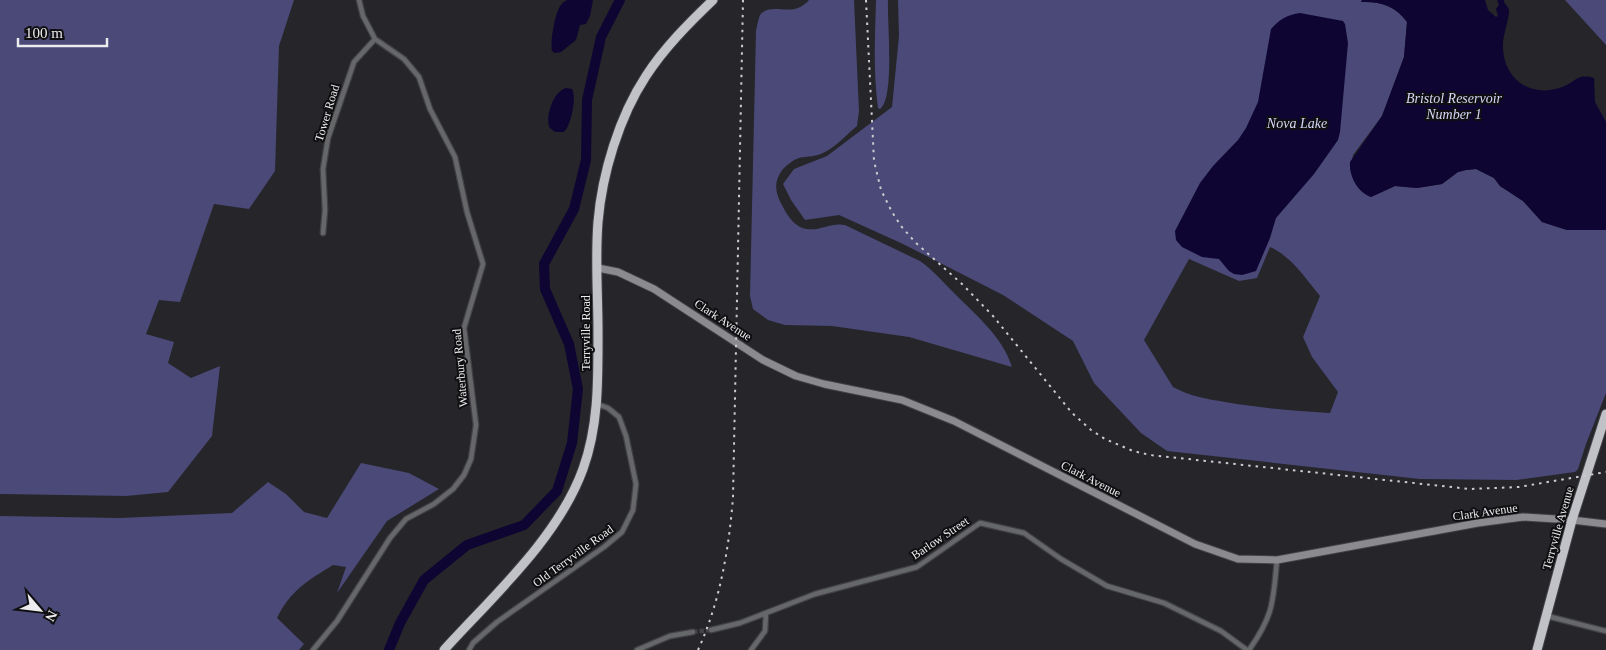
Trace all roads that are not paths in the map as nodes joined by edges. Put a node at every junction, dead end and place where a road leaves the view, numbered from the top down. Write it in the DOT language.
graph roads {
  1 [pos="359,0"];
  2 [pos="713,0"];
  3 [pos="375,39"];
  4 [pos="323,232"];
  5 [pos="598,268"];
  6 [pos="597,404"];
  7 [pos="1606,414"];
  8 [pos="1572,520"];
  9 [pos="1606,524"];
  10 [pos="1277,560"];
  11 [pos="766,613"];
  12 [pos="1547,616"];
  13 [pos="711,630"];
  14 [pos="1606,631"];
  15 [pos="693,632"];
  16 [pos="312,650"];
  17 [pos="444,650"];
  18 [pos="468,650"];
  19 [pos="637,650"];
  20 [pos="751,650"];
  21 [pos="1248,650"];
  22 [pos="1537,650"];
  1 -- 3 [label="street, Waterbury Road"];
  2 -- 5 [label="highway, Terryville Road"];
  3 -- 4 [label="street, Tower Road"];
  3 -- 16 [label="street, Waterbury Road"];
  5 -- 6 [label="highway, Terryville Road"];
  5 -- 10 [label="main road, Clark Avenue"];
  6 -- 17 [label="highway, Terryville Road"];
  6 -- 18 [label="street, Old Terryville Road"];
  7 -- 8 [label="highway, Terryville Avenue"];
  8 -- 9 [label="main road, Clark Avenue"];
  8 -- 10 [label="main road, Clark Avenue"];
  8 -- 12 [label="highway, Terryville Avenue"];
  10 -- 21 [label="street"];
  11 -- 13 [label="street, Barlow Street"];
  11 -- 20 [label="street"];
  11 -- 21 [label="street, Barlow Street"];
  12 -- 14 [label="street"];
  12 -- 22 [label="highway, Terryville Avenue"];
  15 -- 19 [label="street"];
}
